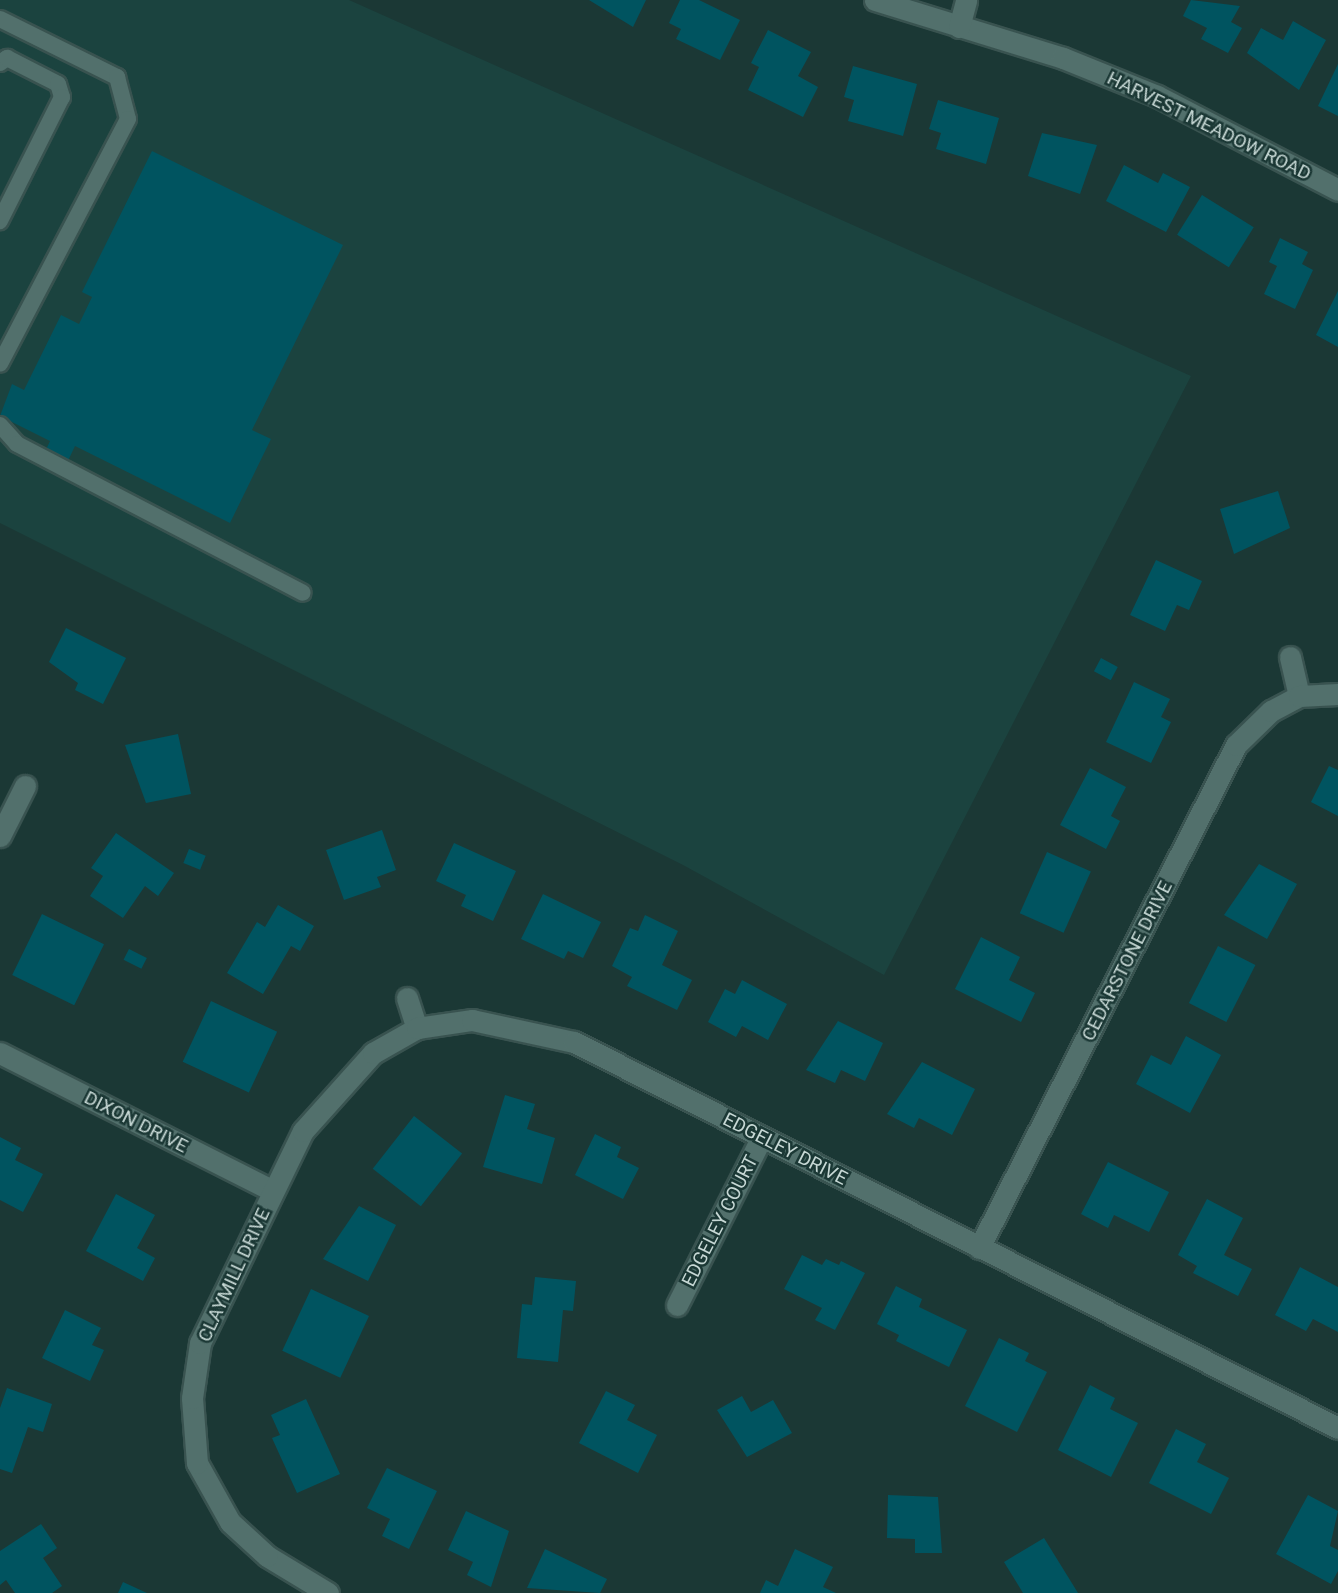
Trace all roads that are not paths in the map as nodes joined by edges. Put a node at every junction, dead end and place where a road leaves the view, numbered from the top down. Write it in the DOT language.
graph roads {
  1 [pos="875,0"];
  2 [pos="966,0"];
  3 [pos="0,19"];
  4 [pos="959,27"];
  5 [pos="0,63"];
  6 [pos="1338,190"];
  7 [pos="0,221"];
  8 [pos="0,364"];
  9 [pos="0,425"];
  10 [pos="303,593"];
  11 [pos="1290,657"];
  12 [pos="1338,694"];
  13 [pos="1299,696"];
  14 [pos="25,786"];
  15 [pos="0,836"];
  16 [pos="407,998"];
  17 [pos="416,1028"];
  18 [pos="0,1053"];
  19 [pos="762,1137"];
  20 [pos="273,1191"];
  21 [pos="979,1248"];
  22 [pos="677,1306"];
  23 [pos="1338,1428"];
  24 [pos="328,1593"];
  1 -- 4 [label="street, HARVEST MEADOW ROAD"];
  2 -- 4 [label="street"];
  3 -- 8 [label="lane"];
  4 -- 6 [label="street, HARVEST MEADOW ROAD"];
  5 -- 7 [label="lane"];
  9 -- 10 [label="lane"];
  11 -- 13 [label="street"];
  12 -- 13 [label="street"];
  13 -- 21 [label="street, CEDARSTONE DRIVE"];
  14 -- 15 [label="street"];
  16 -- 17 [label="street"];
  17 -- 19 [label="street, EDGELEY DRIVE"];
  17 -- 20 [label="street, EDGELEY DRIVE"];
  18 -- 20 [label="street, DIXON DRIVE"];
  19 -- 21 [label="street, EDGELEY DRIVE"];
  19 -- 22 [label="street, EDGELEY COURT"];
  20 -- 24 [label="street, CLAYMILL DRIVE"];
  21 -- 23 [label="street, EDGELEY DRIVE"];
}
